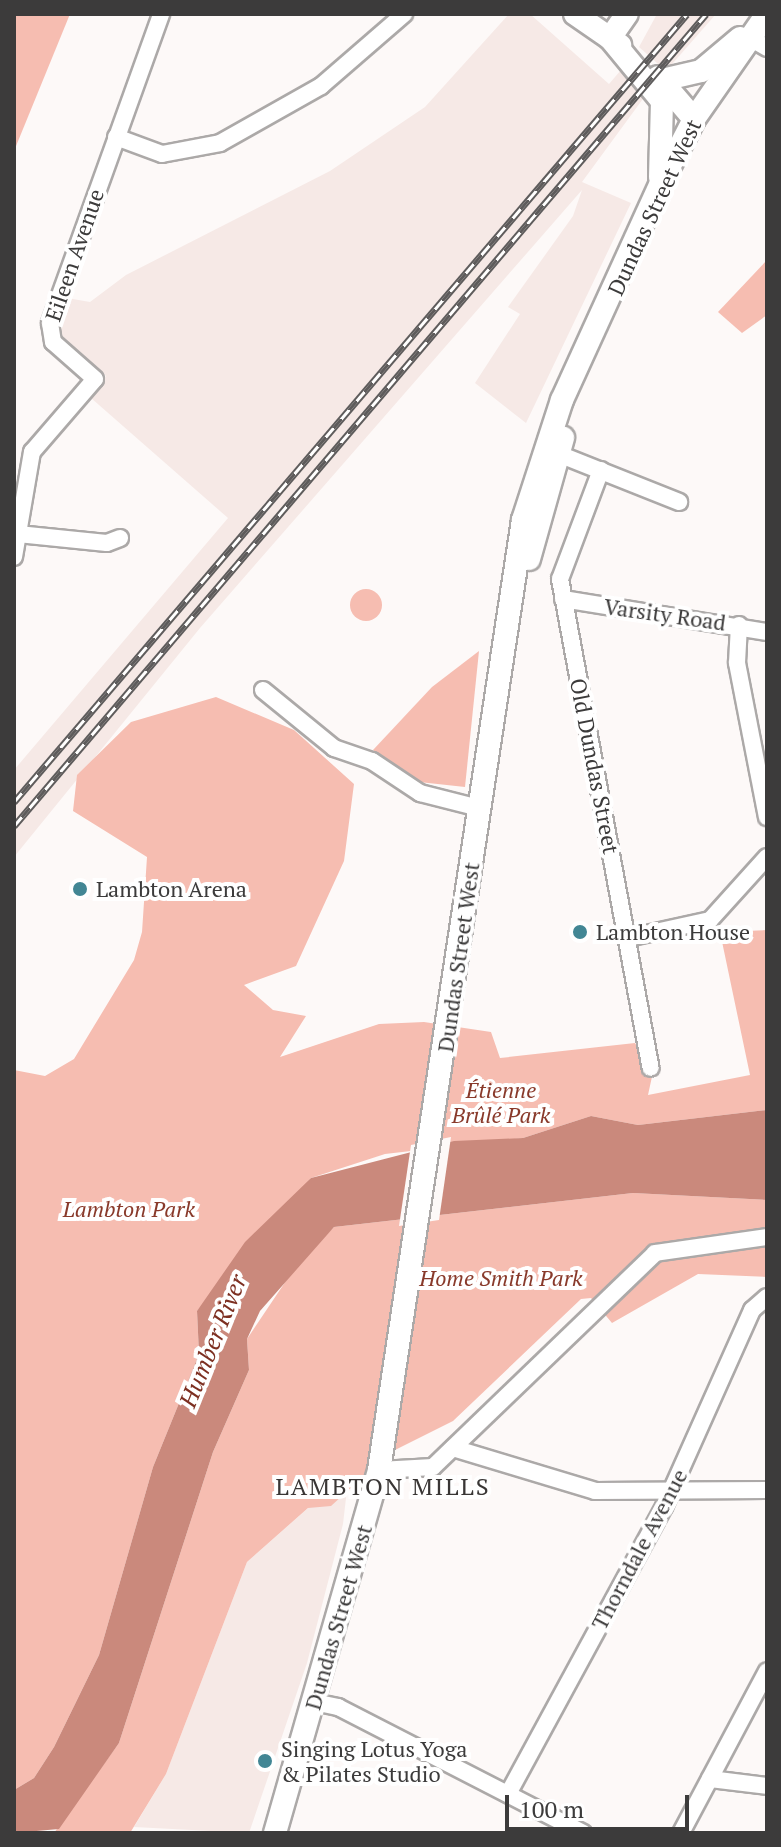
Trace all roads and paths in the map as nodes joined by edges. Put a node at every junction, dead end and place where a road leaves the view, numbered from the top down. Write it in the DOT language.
graph roads {
  1 [pos="161,14"];
  2 [pos="404,14"];
  3 [pos="575,14"];
  4 [pos="627,14"];
  5 [pos="762,30"];
  6 [pos="610,38"];
  7 [pos="662,80"];
  8 [pos="694,119"];
  9 [pos="116,137"];
  10 [pos="660,185"];
  11 [pos="551,451"];
  12 [pos="601,470"];
  13 [pos="679,502"];
  14 [pos="18,534"];
  15 [pos="120,538"];
  16 [pos="14,557"];
  17 [pos="563,599"];
  18 [pos="739,625"];
  19 [pos="767,632"];
  20 [pos="263,690"];
  21 [pos="479,808"];
  22 [pos="767,817"];
  23 [pos="767,857"];
  24 [pos="628,938"];
  25 [pos="651,1068"];
  26 [pos="767,1237"];
  27 [pos="764,1299"];
  28 [pos="453,1448"];
  29 [pos="379,1470"];
  30 [pos="767,1490"];
  31 [pos="670,1494"];
  32 [pos="767,1671"];
  33 [pos="314,1702"];
  34 [pos="710,1779"];
  35 [pos="767,1786"];
  36 [pos="508,1794"];
  37 [pos="275,1833"];
  38 [pos="583,1833"];
  39 [pos="681,1833"];
  1 -- 9 [label="street, Eileen Avenue"];
  2 -- 9 [label="street"];
  3 -- 6 [label="main road"];
  4 -- 6 [label="main road"];
  5 -- 7 [label="main road"];
  5 -- 8 [label="main road, Dundas Street West"];
  6 -- 7 [label="main road"];
  6 -- 10 [label="main road"];
  7 -- 8 [label="main road"];
  8 -- 10 [label="main road, Dundas Street West"];
  9 -- 14 [label="street, Eileen Avenue"];
  10 -- 11 [label="main road, Dundas Street West"];
  11 -- 12 [label="street"];
  11 -- 21 [label="main road, Dundas Street West"];
  12 -- 13 [label="street"];
  12 -- 17 [label="street, Old Dundas Street"];
  14 -- 15 [label="street"];
  14 -- 16 [label="street, Eileen Avenue"];
  17 -- 18 [label="street, Varsity Road"];
  17 -- 24 [label="street, Old Dundas Street"];
  18 -- 19 [label="street, Varsity Road"];
  18 -- 22 [label="street"];
  20 -- 21 [label="street"];
  21 -- 29 [label="main road, Dundas Street West"];
  23 -- 24 [label="street"];
  24 -- 25 [label="street, Old Dundas Street"];
  26 -- 28 [label="street"];
  27 -- 31 [label="street, Thorndale Avenue"];
  28 -- 29 [label="street"];
  28 -- 31 [label="street"];
  29 -- 33 [label="main road, Dundas Street West"];
  30 -- 31 [label="street"];
  31 -- 36 [label="street, Thorndale Avenue"];
  32 -- 34 [label="street"];
  33 -- 36 [label="street"];
  33 -- 37 [label="main road, Dundas Street West"];
  34 -- 35 [label="street"];
  34 -- 39 [label="street"];
  36 -- 38 [label="street"];
}
